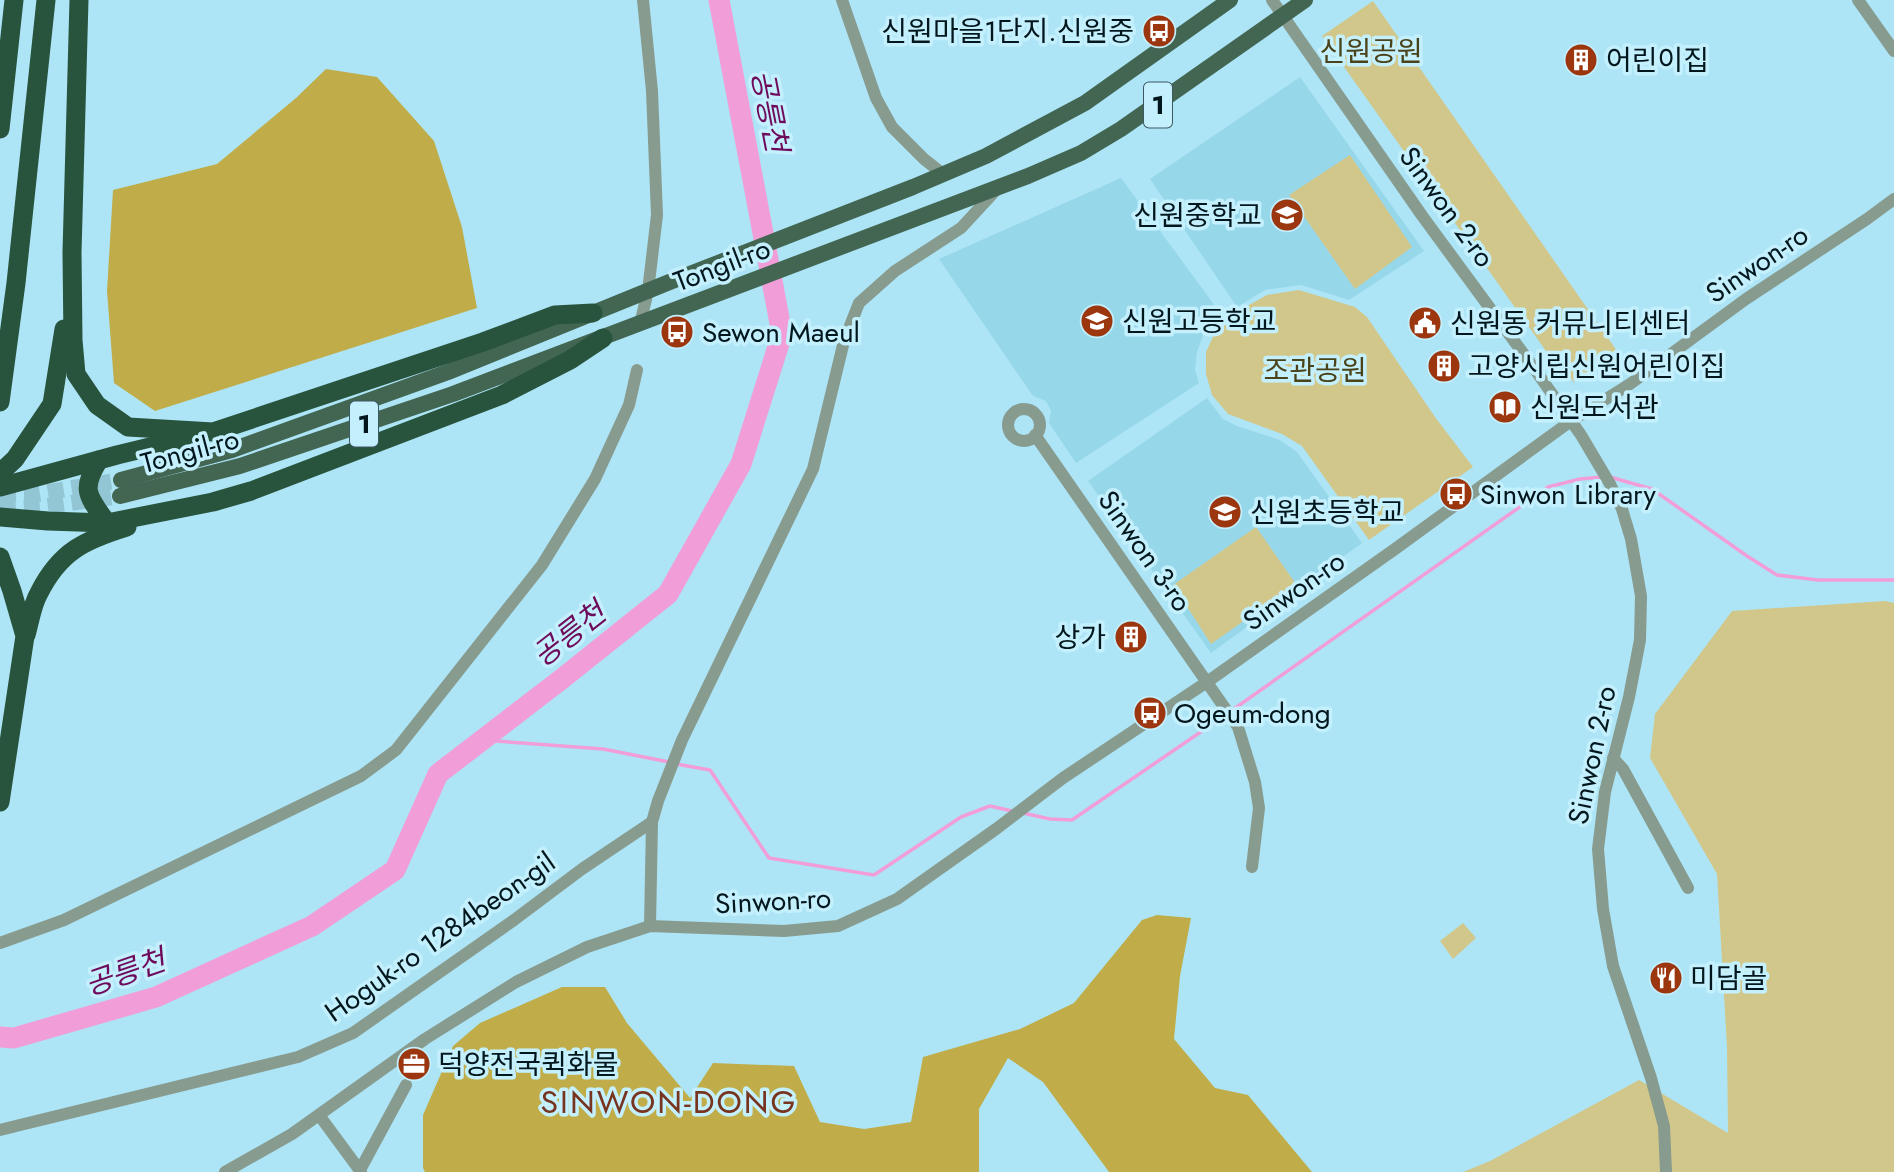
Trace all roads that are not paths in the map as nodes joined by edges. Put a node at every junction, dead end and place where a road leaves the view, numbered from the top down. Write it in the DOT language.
graph roads {
  1 [pos="14,0"];
  2 [pos="46,0"];
  3 [pos="79,0"];
  4 [pos="643,0"];
  5 [pos="842,0"];
  6 [pos="1230,0"];
  7 [pos="1272,0"];
  8 [pos="1305,0"];
  9 [pos="1858,0"];
  10 [pos="1282,16"];
  11 [pos="1894,51"];
  12 [pos="0,130"];
  13 [pos="943,174"];
  14 [pos="999,187"];
  15 [pos="1894,198"];
  16 [pos="72,252"];
  17 [pos="648,291"];
  18 [pos="593,313"];
  19 [pos="640,324"];
  20 [pos="603,338"];
  21 [pos="637,370"];
  22 [pos="0,402"];
  23 [pos="1571,421"];
  24 [pos="212,432"];
  25 [pos="1035,435"];
  26 [pos="99,460"];
  27 [pos="0,474"];
  28 [pos="0,486"];
  29 [pos="212,502"];
  30 [pos="0,517"];
  31 [pos="107,523"];
  32 [pos="0,557"];
  33 [pos="25,636"];
  34 [pos="1207,682"];
  35 [pos="1613,758"];
  36 [pos="0,802"];
  37 [pos="652,822"];
  38 [pos="1252,867"];
  39 [pos="1688,888"];
  40 [pos="650,926"];
  41 [pos="0,943"];
  42 [pos="406,1085"];
  43 [pos="319,1115"];
  44 [pos="0,1130"];
  45 [pos="361,1171"];
  46 [pos="225,1172"];
  47 [pos="1666,1172"];
  1 -- 12 [label="highway"];
  2 -- 22 [label="highway"];
  3 -- 16 [label="highway"];
  4 -- 17 [label="street"];
  5 -- 13 [label="street"];
  6 -- 13 [label="main road, Tongil-ro / 1"];
  7 -- 10 [label="street, Sinwon 2-ro"];
  8 -- 10 [label="main road, Tongil-ro / 1"];
  9 -- 11 [label="street"];
  10 -- 14 [label="main road, Tongil-ro / 1"];
  10 -- 23 [label="street, Sinwon 2-ro"];
  13 -- 17 [label="main road, Tongil-ro / 1"];
  14 -- 19 [label="main road, Tongil-ro / 1"];
  14 -- 37 [label="street"];
  15 -- 23 [label="street, Sinwon-ro"];
  16 -- 24 [label="highway"];
  16 -- 27 [label="highway"];
  17 -- 18 [label="main road, Tongil-ro / 1"];
  17 -- 19 [label="street"];
  18 -- 20 [label="main road, Tongil-ro / 1"];
  18 -- 24 [label="highway"];
  19 -- 20 [label="main road, Tongil-ro / 1"];
  20 -- 29 [label="highway"];
  21 -- 41 [label="street"];
  23 -- 34 [label="street, Sinwon-ro"];
  23 -- 35 [label="street, Sinwon 2-ro"];
  24 -- 26 [label="highway"];
  25 -- 34 [label="street, Sinwon 3-ro"];
  26 -- 28 [label="highway"];
  26 -- 31 [label="highway"];
  29 -- 31 [label="highway"];
  29 -- 33 [label="highway"];
  30 -- 31 [label="highway"];
  32 -- 33 [label="highway"];
  33 -- 36 [label="highway"];
  34 -- 38 [label="street, Sinwon 3-ro"];
  34 -- 40 [label="street, Sinwon-ro"];
  35 -- 39 [label="street"];
  35 -- 47 [label="street, Sinwon 2-ro"];
  37 -- 40 [label="street"];
  37 -- 44 [label="street, Hoguk-ro 1284beon-gil"];
  40 -- 43 [label="street"];
  42 -- 45 [label="street"];
  43 -- 45 [label="street"];
  43 -- 46 [label="street"];
}
